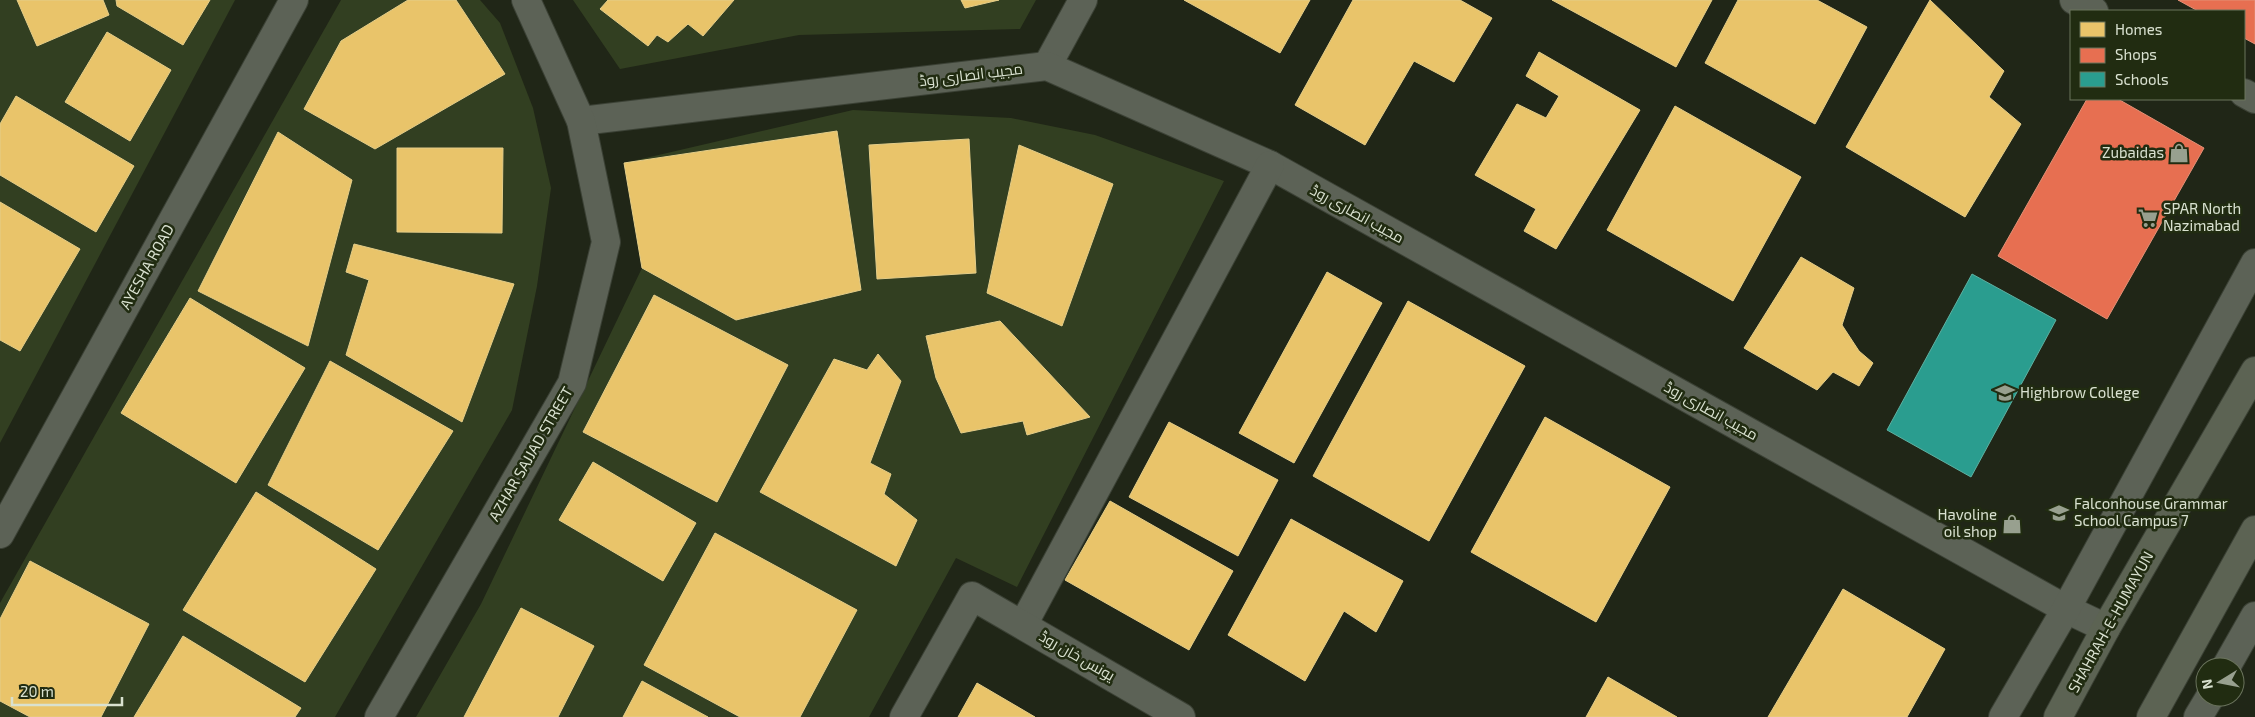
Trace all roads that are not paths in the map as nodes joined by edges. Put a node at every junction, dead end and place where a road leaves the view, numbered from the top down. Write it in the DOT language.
graph roads {
  1 [pos="294,0"];
  2 [pos="526,0"];
  3 [pos="1082,0"];
  4 [pos="2074,0"];
  5 [pos="2092,10"];
  6 [pos="1047,66"];
  7 [pos="581,121"];
  8 [pos="1270,165"];
  9 [pos="2255,263"];
  10 [pos="2255,371"];
  11 [pos="2255,530"];
  12 [pos="0,534"];
  13 [pos="2066,609"];
  14 [pos="2255,616"];
  15 [pos="1023,625"];
  16 [pos="2106,628"];
  17 [pos="2232,657"];
  18 [pos="379,717"];
  19 [pos="904,717"];
  20 [pos="1181,717"];
  21 [pos="2003,717"];
  22 [pos="2058,717"];
  23 [pos="2151,717"];
  1 -- 12 [label="street, AYESHA ROAD"];
  2 -- 7 [label="street, AZHAR SAJJAD STREET"];
  3 -- 6 [label="street"];
  4 -- 5 [label="street"];
  6 -- 7 [label="street, مجیب انصاری روڈ"];
  6 -- 8 [label="street, مجیب انصاری روڈ"];
  7 -- 18 [label="street, AZHAR SAJJAD STREET"];
  8 -- 13 [label="street, مجیب انصاری روڈ"];
  8 -- 15 [label="street"];
  9 -- 13 [label="street"];
  10 -- 16 [label="main road, SHAHRAH-E-HUMAYUN"];
  11 -- 23 [label="main road"];
  13 -- 16 [label="street, مجیب انصاری روڈ"];
  13 -- 21 [label="street"];
  14 -- 17 [label="street"];
  15 -- 19 [label="street, یونس خان روڈ"];
  15 -- 20 [label="street, یونس خان روڈ"];
  16 -- 22 [label="main road, SHAHRAH-E-HUMAYUN"];
}
